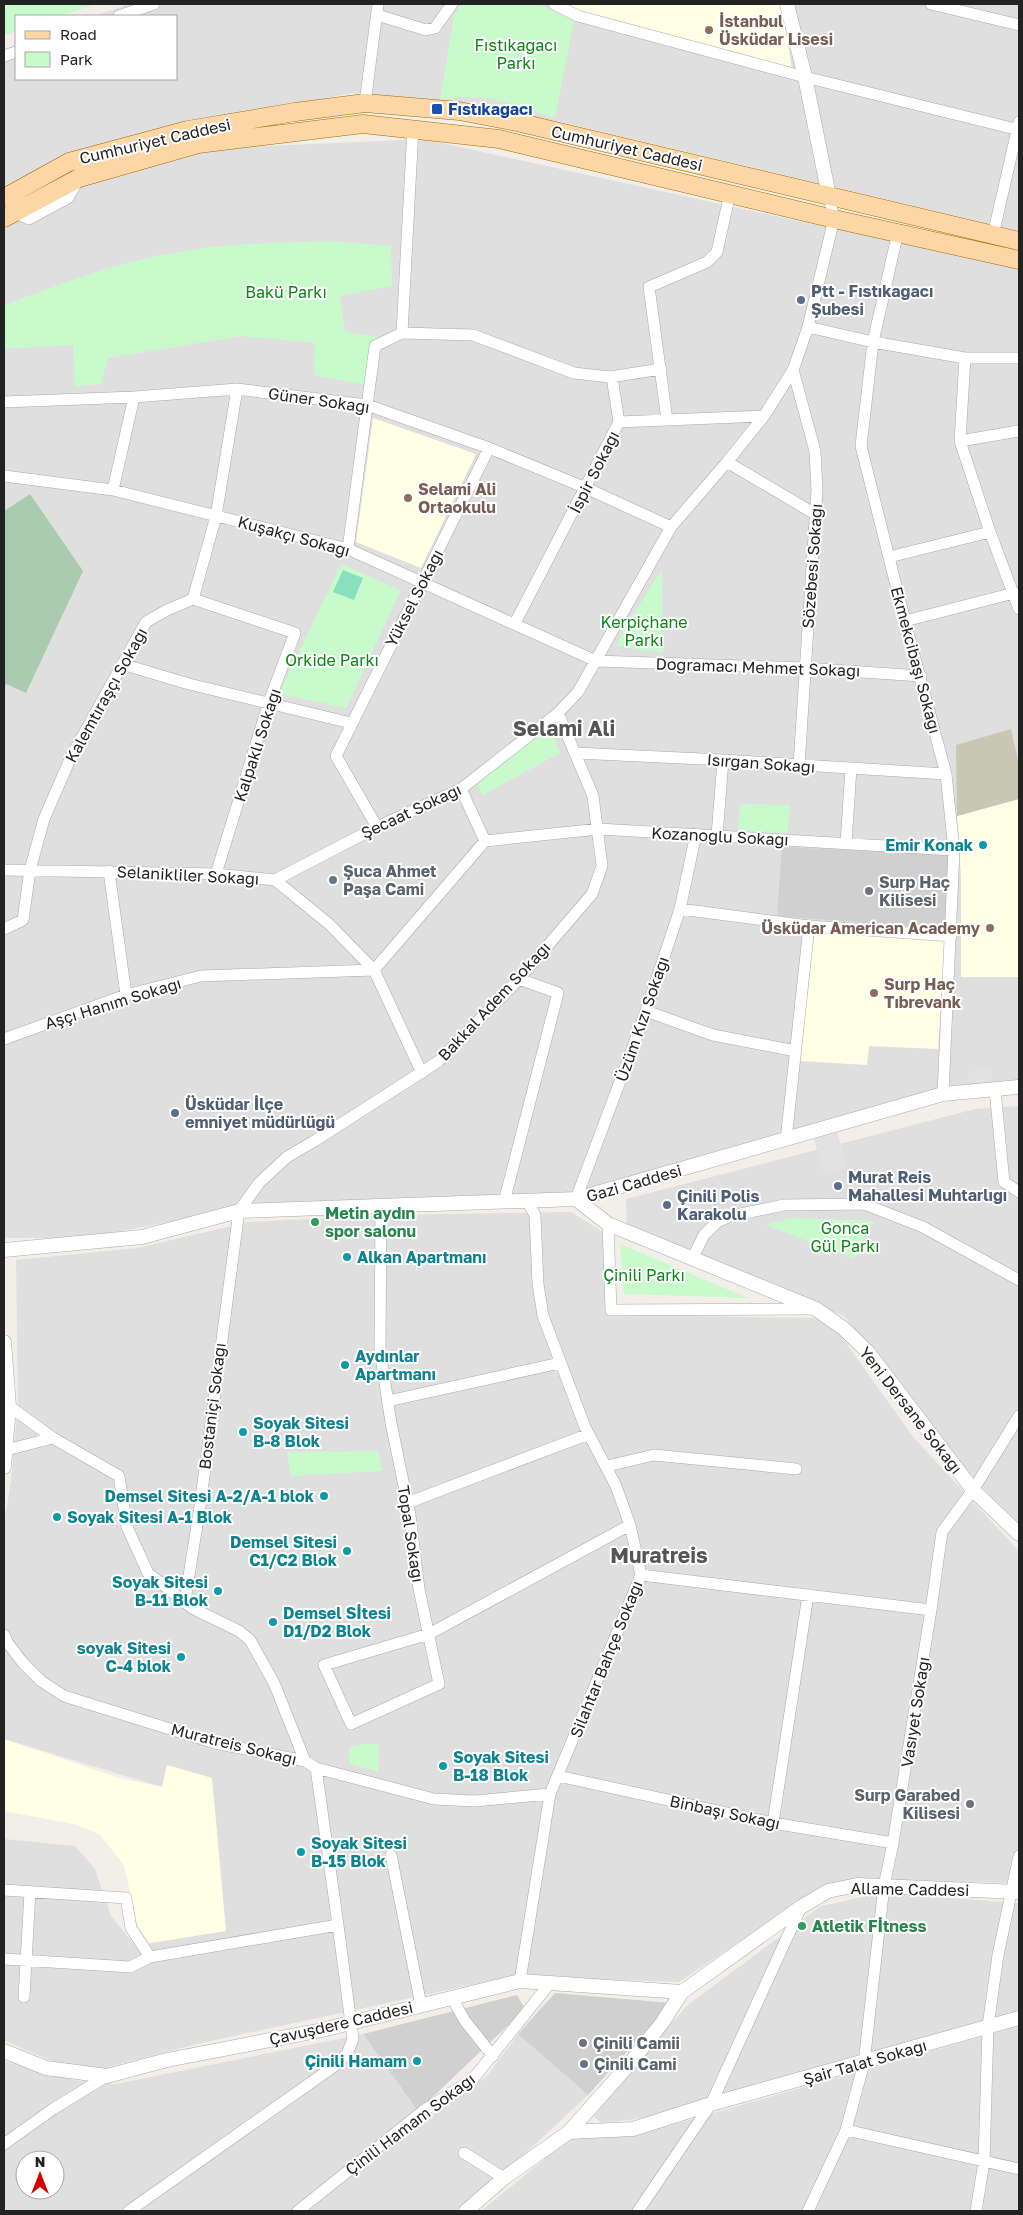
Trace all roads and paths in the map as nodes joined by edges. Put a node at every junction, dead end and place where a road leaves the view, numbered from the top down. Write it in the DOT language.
graph roads {
  1 [pos="154,4"];
  2 [pos="452,4"];
  3 [pos="554,4"];
  4 [pos="787,4"];
  5 [pos="931,4"];
  6 [pos="378,10"];
  7 [pos="122,15"];
  8 [pos="1019,25"];
  9 [pos="805,77"];
  10 [pos="365,103"];
  11 [pos="1019,127"];
  12 [pos="413,128"];
  13 [pos="730,194"];
  14 [pos="829,196"];
  15 [pos="4,198"];
  16 [pos="9,215"];
  17 [pos="834,219"];
  18 [pos="898,232"];
  19 [pos="993,235"];
  20 [pos="1019,241"];
  21 [pos="1019,260"];
  22 [pos="808,327"];
  23 [pos="402,333"];
  24 [pos="873,342"];
  25 [pos="965,358"];
  26 [pos="1019,358"];
  27 [pos="661,369"];
  28 [pos="793,370"];
  29 [pos="612,377"];
  30 [pos="237,389"];
  31 [pos="134,397"];
  32 [pos="4,402"];
  33 [pos="367,405"];
  34 [pos="764,416"];
  35 [pos="667,420"];
  36 [pos="619,422"];
  37 [pos="1019,431"];
  38 [pos="960,441"];
  39 [pos="489,448"];
  40 [pos="727,462"];
  41 [pos="4,476"];
  42 [pos="586,488"];
  43 [pos="113,490"];
  44 [pos="815,514"];
  45 [pos="216,516"];
  46 [pos="671,527"];
  47 [pos="990,532"];
  48 [pos="348,549"];
  49 [pos="889,557"];
  50 [pos="422,582"];
  51 [pos="1014,593"];
  52 [pos="194,599"];
  53 [pos="1019,609"];
  54 [pos="905,621"];
  55 [pos="515,623"];
  56 [pos="596,661"];
  57 [pos="122,664"];
  58 [pos="804,668"];
  59 [pos="921,676"];
  60 [pos="269,702"];
  61 [pos="558,713"];
  62 [pos="351,723"];
  63 [pos="576,753"];
  64 [pos="723,760"];
  65 [pos="799,765"];
  66 [pos="851,768"];
  67 [pos="946,774"];
  68 [pos="461,790"];
  69 [pos="377,826"];
  70 [pos="599,829"];
  71 [pos="696,834"];
  72 [pos="717,836"];
  73 [pos="485,841"];
  74 [pos="846,843"];
  75 [pos="954,850"];
  76 [pos="4,870"];
  77 [pos="30,870"];
  78 [pos="109,872"];
  79 [pos="216,874"];
  80 [pos="275,880"];
  81 [pos="680,909"];
  82 [pos="809,926"];
  83 [pos="4,929"];
  84 [pos="951,936"];
  85 [pos="374,970"];
  86 [pos="518,978"];
  87 [pos="126,995"];
  88 [pos="646,1011"];
  89 [pos="4,1039"];
  90 [pos="796,1051"];
  91 [pos="422,1073"];
  92 [pos="1019,1087"];
  93 [pos="995,1090"];
  94 [pos="943,1094"];
  95 [pos="786,1140"];
  96 [pos="1019,1179"];
  97 [pos="1004,1182"];
  98 [pos="1019,1192"];
  99 [pos="576,1199"];
  100 [pos="527,1201"];
  101 [pos="504,1202"];
  102 [pos="381,1206"];
  103 [pos="238,1211"];
  104 [pos="608,1224"];
  105 [pos="4,1250"];
  106 [pos="692,1258"];
  107 [pos="1019,1280"];
  108 [pos="816,1309"];
  109 [pos="4,1342"];
  110 [pos="560,1362"];
  111 [pos="388,1401"];
  112 [pos="6,1406"];
  113 [pos="1019,1416"];
  114 [pos="589,1434"];
  115 [pos="54,1438"];
  116 [pos="6,1450"];
  117 [pos="606,1466"];
  118 [pos="4,1467"];
  119 [pos="796,1469"];
  120 [pos="972,1490"];
  121 [pos="408,1503"];
  122 [pos="630,1525"];
  123 [pos="1019,1534"];
  124 [pos="641,1575"];
  125 [pos="808,1595"];
  126 [pos="185,1601"];
  127 [pos="931,1610"];
  128 [pos="429,1634"];
  129 [pos="4,1635"];
  130 [pos="305,1761"];
  131 [pos="316,1768"];
  132 [pos="558,1776"];
  133 [pos="550,1794"];
  134 [pos="774,1823"];
  135 [pos="893,1843"];
  136 [pos="392,1855"];
  137 [pos="1019,1856"];
  138 [pos="884,1886"];
  139 [pos="4,1890"];
  140 [pos="1016,1891"];
  141 [pos="30,1892"];
  142 [pos="801,1908"];
  143 [pos="338,1925"];
  144 [pos="150,1957"];
  145 [pos="4,1959"];
  146 [pos="26,1960"];
  147 [pos="520,1981"];
  148 [pos="551,1982"];
  149 [pos="682,1992"];
  150 [pos="24,1997"];
  151 [pos="452,1998"];
  152 [pos="422,2005"];
  153 [pos="1019,2018"];
  154 [pos="351,2022"];
  155 [pos="988,2026"];
  156 [pos="4,2051"];
  157 [pos="493,2056"];
  158 [pos="864,2062"];
  159 [pos="107,2076"];
  160 [pos="711,2104"];
  161 [pos="846,2130"];
  162 [pos="569,2132"];
  163 [pos="4,2144"];
  164 [pos="464,2153"];
  165 [pos="984,2162"];
  166 [pos="1019,2169"];
  167 [pos="504,2178"];
  168 [pos="129,2211"];
  169 [pos="298,2211"];
  170 [pos="466,2211"];
  171 [pos="638,2211"];
  172 [pos="808,2211"];
  173 [pos="976,2211"];
  1 -- 7 [label="street"];
  2 -- 6 [label="street"];
  3 -- 9 [label="street"];
  4 -- 9 [label="street"];
  5 -- 8 [label="street"];
  6 -- 10 [label="street"];
  9 -- 11 [label="street"];
  9 -- 14 [label="street"];
  10 -- 14 [label="main road, Cumhuriyet Caddesi"];
  10 -- 15 [label="main road, Cumhuriyet Caddesi"];
  11 -- 19 [label="street"];
  12 -- 13 [label="main road, Cumhuriyet Caddesi"];
  12 -- 16 [label="main road, Cumhuriyet Caddesi"];
  12 -- 23 [label="street"];
  13 -- 17 [label="main road, Cumhuriyet Caddesi"];
  13 -- 27 [label="street"];
  14 -- 17 [label="street"];
  14 -- 19 [label="main road, Cumhuriyet Caddesi"];
  17 -- 18 [label="main road, Cumhuriyet Caddesi"];
  17 -- 22 [label="street, Şecaat Sokağı"];
  18 -- 21 [label="main road, Cumhuriyet Caddesi"];
  18 -- 24 [label="street, Ekmekcibaşı Sokağı"];
  19 -- 20 [label="main road, Cumhuriyet Caddesi"];
  22 -- 24 [label="street"];
  22 -- 28 [label="street, Şecaat Sokağı"];
  23 -- 29 [label="street"];
  23 -- 33 [label="street"];
  24 -- 25 [label="street"];
  24 -- 49 [label="street, Ekmekcibaşı Sokağı"];
  25 -- 26 [label="street"];
  25 -- 38 [label="street"];
  27 -- 29 [label="street"];
  27 -- 35 [label="street"];
  28 -- 34 [label="street, Şecaat Sokağı"];
  28 -- 44 [label="street, Sözebesi Sokağı"];
  29 -- 36 [label="street"];
  30 -- 31 [label="street, Güner Sokağı"];
  30 -- 33 [label="street, Güner Sokağı"];
  30 -- 45 [label="street"];
  31 -- 32 [label="street, Güner Sokağı"];
  31 -- 43 [label="street"];
  33 -- 39 [label="street, Güner Sokağı"];
  33 -- 48 [label="street"];
  34 -- 35 [label="street, İspir Sokağı"];
  34 -- 40 [label="street, Şecaat Sokağı"];
  35 -- 36 [label="street, İspir Sokağı"];
  36 -- 42 [label="street, İspir Sokağı"];
  37 -- 38 [label="street"];
  38 -- 47 [label="street"];
  39 -- 42 [label="street, Güner Sokağı"];
  39 -- 50 [label="street, Yüksel Sokağı"];
  40 -- 44 [label="street"];
  40 -- 46 [label="street, Şecaat Sokağı"];
  41 -- 43 [label="street, Kuşakçı Sokağı"];
  42 -- 46 [label="street, Güner Sokağı"];
  42 -- 55 [label="street, İspir Sokağı"];
  43 -- 45 [label="street, Kuşakçı Sokağı"];
  44 -- 58 [label="street, Sözebesi Sokağı"];
  45 -- 48 [label="street, Kuşakçı Sokağı"];
  45 -- 52 [label="street"];
  46 -- 56 [label="street, Şecaat Sokağı"];
  47 -- 49 [label="street"];
  47 -- 51 [label="street"];
  48 -- 50 [label="street, Kuşakçı Sokağı"];
  49 -- 54 [label="street, Ekmekcibaşı Sokağı"];
  50 -- 55 [label="street, Kuşakçı Sokağı"];
  50 -- 62 [label="street, Yüksel Sokağı"];
  51 -- 53 [label="street"];
  51 -- 54 [label="street"];
  52 -- 57 [label="street, Kalemtıraşçı Sokağı"];
  52 -- 60 [label="street, Kalpaklı Sokağı"];
  54 -- 59 [label="street, Ekmekcibaşı Sokağı"];
  55 -- 56 [label="street, Kuşakçı Sokağı"];
  56 -- 58 [label="street, Doğramacı Mehmet Sokağı"];
  56 -- 61 [label="street, Şecaat Sokağı"];
  57 -- 60 [label="street"];
  57 -- 77 [label="street, Kalemtıraşçı Sokağı"];
  58 -- 59 [label="street, Doğramacı Mehmet Sokağı"];
  58 -- 65 [label="street, Sözebesi Sokağı"];
  59 -- 67 [label="street, Ekmekcibaşı Sokağı"];
  60 -- 62 [label="street"];
  60 -- 79 [label="street, Kalpaklı Sokağı"];
  61 -- 63 [label="street, Bakkal Adem Sokağı"];
  61 -- 68 [label="street, Şecaat Sokağı"];
  62 -- 69 [label="street, Yüksel Sokağı"];
  63 -- 64 [label="street, Isırgan Sokağı"];
  63 -- 70 [label="street, Bakkal Adem Sokağı"];
  64 -- 65 [label="street, Isırgan Sokağı"];
  64 -- 72 [label="street"];
  65 -- 66 [label="street, Isırgan Sokağı"];
  66 -- 67 [label="street, Isırgan Sokağı"];
  66 -- 74 [label="street"];
  67 -- 75 [label="street, Ekmekcibaşı Sokağı"];
  68 -- 69 [label="street, Şecaat Sokağı"];
  68 -- 73 [label="street"];
  69 -- 80 [label="street, Şecaat Sokağı"];
  70 -- 71 [label="street, Kozanoğlu Sokağı"];
  70 -- 73 [label="street, Kozanoğlu Sokağı"];
  70 -- 86 [label="street, Bakkal Adem Sokağı"];
  71 -- 72 [label="street, Kozanoğlu Sokağı"];
  71 -- 81 [label="street, Üzüm Kızı Sokağı"];
  72 -- 74 [label="street, Kozanoğlu Sokağı"];
  73 -- 85 [label="street"];
  74 -- 75 [label="street, Kozanoğlu Sokağı"];
  75 -- 84 [label="street, Ekmekcibaşı Sokağı"];
  76 -- 77 [label="street, Selanikliler Sokağı"];
  77 -- 78 [label="street, Selanikliler Sokağı"];
  77 -- 83 [label="street, Kalemtıraşçı Sokağı"];
  78 -- 79 [label="street, Selanikliler Sokağı"];
  78 -- 87 [label="street"];
  79 -- 80 [label="street, Selanikliler Sokağı"];
  80 -- 85 [label="street, Selanikliler Sokağı"];
  81 -- 82 [label="street"];
  81 -- 88 [label="street, Üzüm Kızı Sokağı"];
  82 -- 84 [label="street"];
  82 -- 90 [label="street"];
  84 -- 94 [label="street, Ekmekcibaşı Sokağı"];
  85 -- 87 [label="street, Aşçı Hanım Sokağı"];
  85 -- 91 [label="street, Selanikliler Sokağı"];
  86 -- 91 [label="street, Bakkal Adem Sokağı"];
  86 -- 101 [label="street"];
  87 -- 89 [label="street, Aşçı Hanım Sokağı"];
  88 -- 90 [label="street"];
  88 -- 99 [label="street, Üzüm Kızı Sokağı"];
  90 -- 95 [label="street"];
  91 -- 103 [label="street, Bakkal Adem Sokağı"];
  92 -- 93 [label="street, Gazi Caddesi"];
  93 -- 94 [label="street, Gazi Caddesi"];
  93 -- 97 [label="street"];
  94 -- 95 [label="street, Gazi Caddesi"];
  95 -- 99 [label="street, Gazi Caddesi"];
  96 -- 97 [label="street"];
  97 -- 98 [label="street"];
  99 -- 100 [label="street, Gazi Caddesi"];
  99 -- 104 [label="street, Yeni Dersane Sokağı"];
  100 -- 101 [label="street, Gazi Caddesi"];
  100 -- 110 [label="street, Silahtar Bahçe Sokağı"];
  101 -- 102 [label="street, Gazi Caddesi"];
  102 -- 103 [label="street, Gazi Caddesi"];
  102 -- 111 [label="street, Topal Sokağı"];
  103 -- 105 [label="street, Gazi Caddesi"];
  103 -- 126 [label="street, Bostaniçi Sokağı"];
  104 -- 106 [label="street, Yeni Dersane Sokağı"];
  104 -- 108 [label="street"];
  106 -- 107 [label="street"];
  106 -- 108 [label="street, Yeni Dersane Sokağı"];
  108 -- 120 [label="street, Yeni Dersane Sokağı"];
  109 -- 112 [label="street"];
  110 -- 111 [label="street"];
  110 -- 114 [label="street, Silahtar Bahçe Sokağı"];
  111 -- 121 [label="street, Topal Sokağı"];
  112 -- 115 [label="street"];
  112 -- 116 [label="street"];
  113 -- 120 [label="street, Vasıyet Sokağı"];
  114 -- 117 [label="street, Silahtar Bahçe Sokağı"];
  114 -- 121 [label="street"];
  115 -- 116 [label="street"];
  115 -- 126 [label="street"];
  116 -- 118 [label="street"];
  117 -- 119 [label="street"];
  117 -- 122 [label="street, Silahtar Bahçe Sokağı"];
  120 -- 123 [label="street, Yeni Dersane Sokağı"];
  120 -- 127 [label="street, Vasıyet Sokağı"];
  121 -- 128 [label="street, Topal Sokağı"];
  122 -- 124 [label="street, Silahtar Bahçe Sokağı"];
  122 -- 128 [label="street"];
  124 -- 125 [label="street"];
  124 -- 132 [label="street, Silahtar Bahçe Sokağı"];
  125 -- 127 [label="street"];
  125 -- 134 [label="street"];
  126 -- 130 [label="street"];
  127 -- 135 [label="street, Vasıyet Sokağı"];
  128 -- 128 [label="street, Topal Sokağı"];
  129 -- 130 [label="street, Muratreis Sokağı"];
  130 -- 131 [label="street, Muratreis Sokağı"];
  131 -- 133 [label="street, Muratreis Sokağı"];
  131 -- 143 [label="street"];
  132 -- 133 [label="street, Silahtar Bahçe Sokağı"];
  132 -- 134 [label="street, Binbaşı Sokağı"];
  133 -- 147 [label="street, Silahtar Bahçe Sokağı"];
  134 -- 135 [label="street, Binbaşı Sokağı"];
  135 -- 138 [label="street, Vasıyet Sokağı"];
  136 -- 152 [label="street"];
  137 -- 140 [label="street"];
  138 -- 140 [label="street, Allame Caddesi"];
  138 -- 142 [label="street, Allame Caddesi"];
  138 -- 158 [label="street, Vasıyet Sokağı"];
  139 -- 141 [label="street"];
  140 -- 155 [label="street"];
  141 -- 144 [label="street"];
  141 -- 146 [label="street"];
  142 -- 149 [label="street, Allame Caddesi"];
  142 -- 160 [label="street"];
  143 -- 144 [label="street"];
  143 -- 154 [label="street"];
  144 -- 146 [label="street"];
  145 -- 146 [label="street"];
  146 -- 150 [label="street"];
  147 -- 148 [label="street, Çavuşdere Caddesi"];
  147 -- 151 [label="street, Çavuşdere Caddesi"];
  148 -- 149 [label="street, Çavuşdere Caddesi"];
  148 -- 157 [label="street, Çinili Hamam Sokağı"];
  149 -- 162 [label="street"];
  151 -- 152 [label="street, Çavuşdere Caddesi"];
  151 -- 157 [label="street"];
  152 -- 154 [label="street, Çavuşdere Caddesi"];
  153 -- 155 [label="street, Şair Talat Sokağı"];
  154 -- 159 [label="street, Çavuşdere Caddesi"];
  154 -- 168 [label="street"];
  155 -- 158 [label="street, Şair Talat Sokağı"];
  155 -- 165 [label="street"];
  156 -- 159 [label="street, Çavuşdere Caddesi"];
  157 -- 169 [label="street, Çinili Hamam Sokağı"];
  158 -- 160 [label="street, Şair Talat Sokağı"];
  158 -- 161 [label="street, Vasıyet Sokağı"];
  159 -- 163 [label="street"];
  160 -- 162 [label="street, Şair Talat Sokağı"];
  160 -- 171 [label="street"];
  161 -- 165 [label="street"];
  161 -- 172 [label="street, Vasıyet Sokağı"];
  162 -- 167 [label="street"];
  164 -- 167 [label="street"];
  165 -- 166 [label="street"];
  165 -- 173 [label="street"];
  167 -- 170 [label="street"];
}
